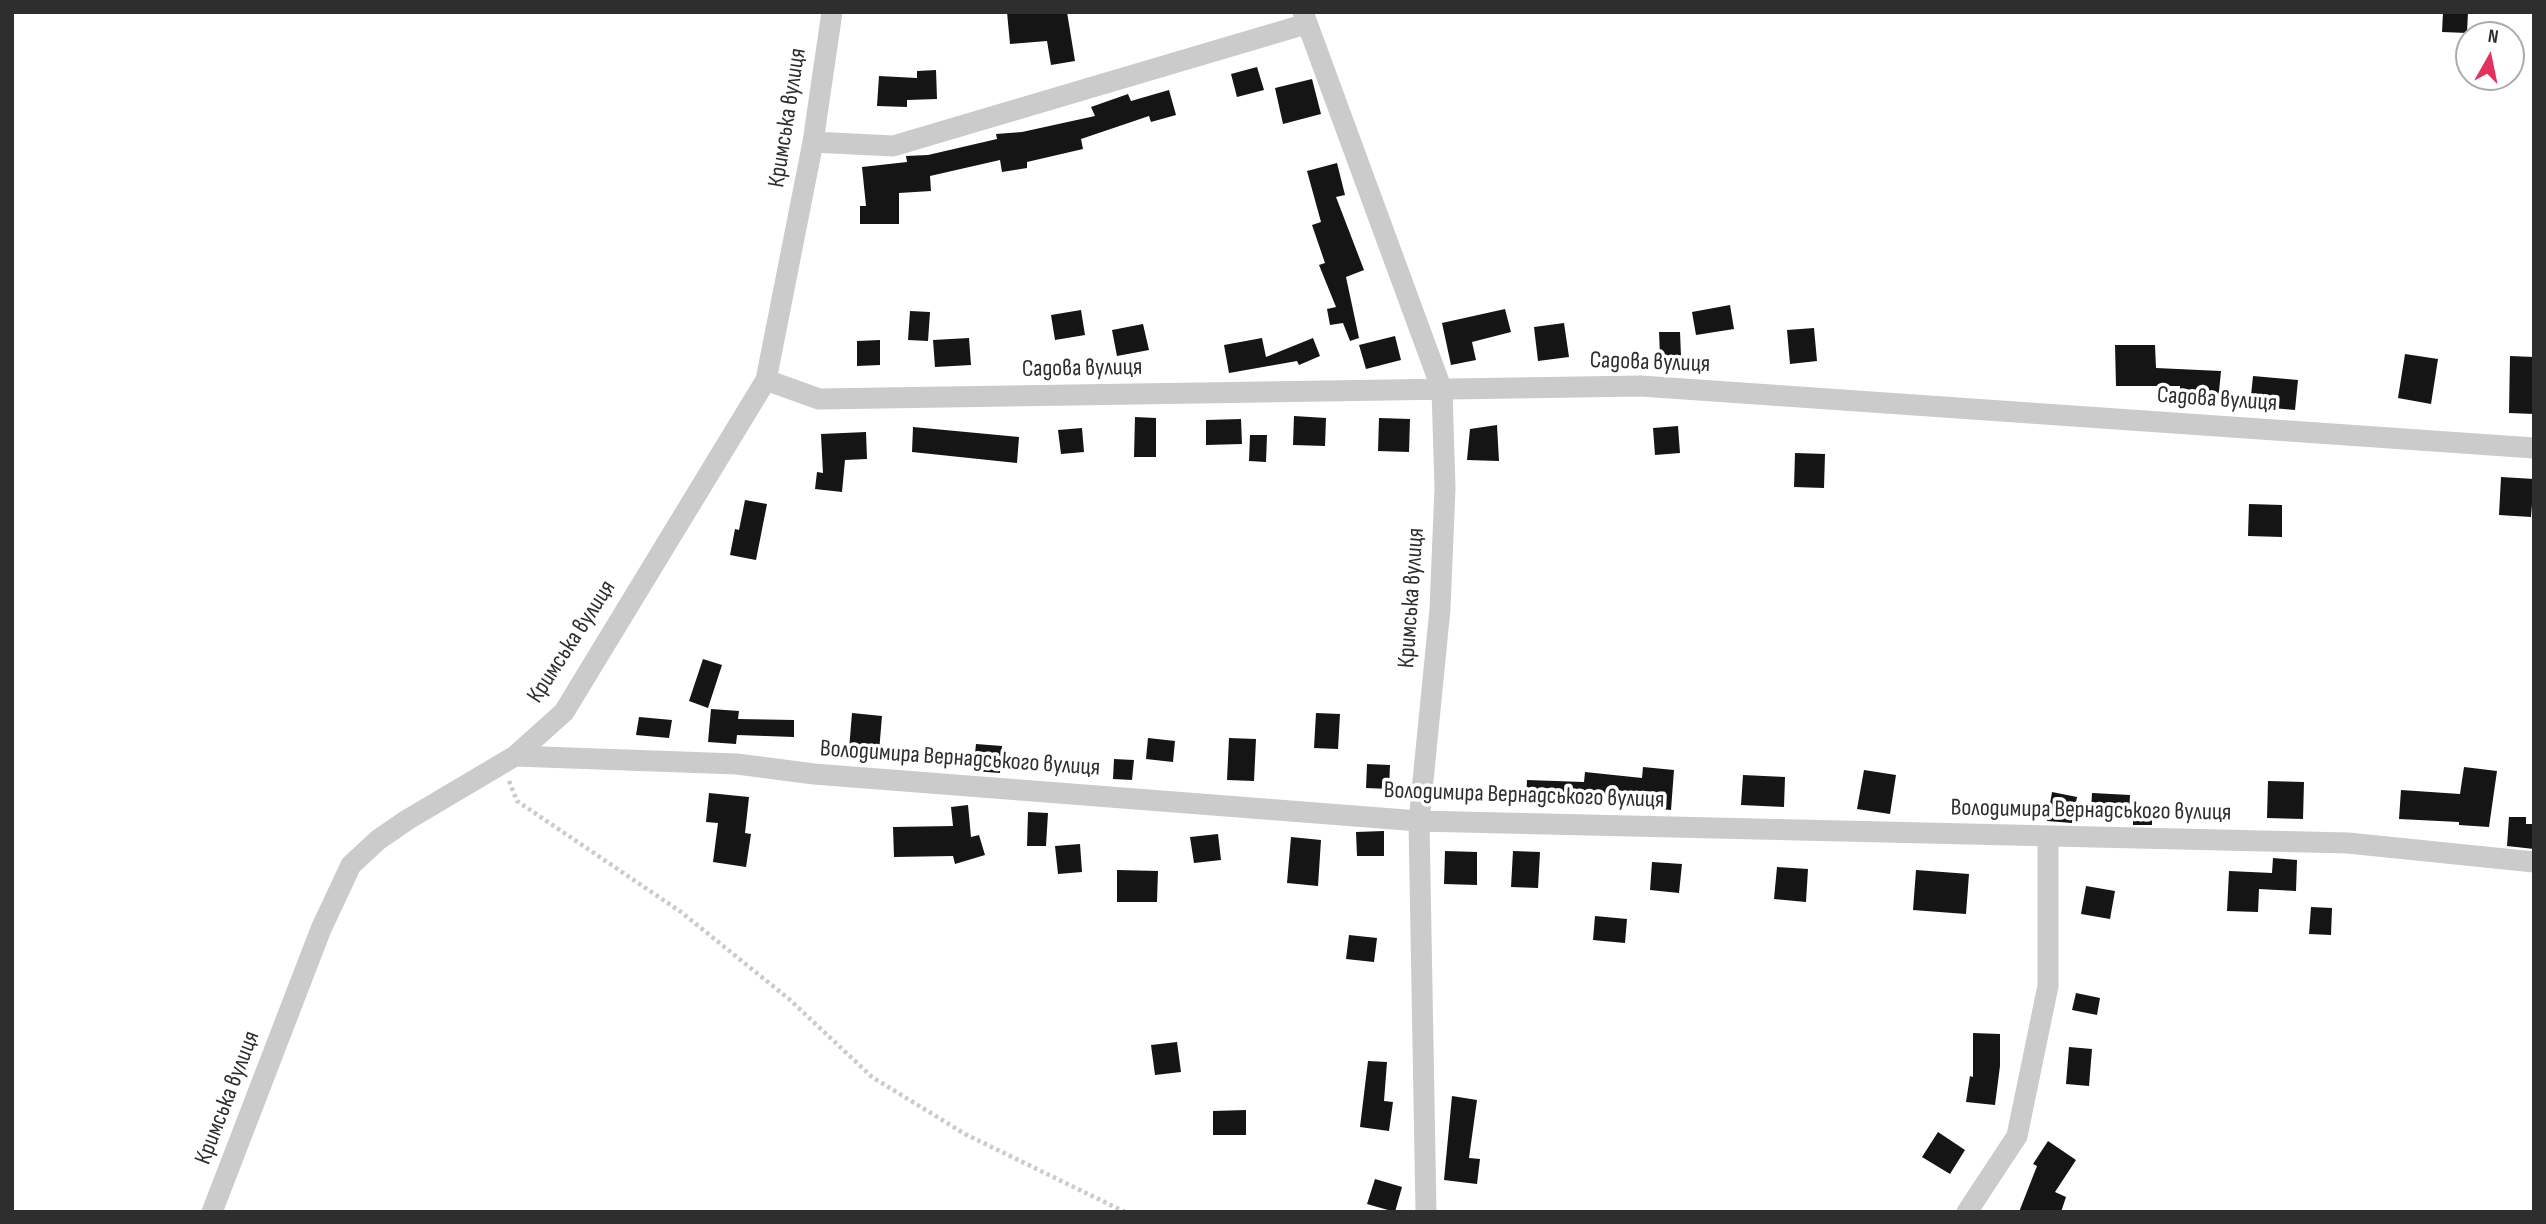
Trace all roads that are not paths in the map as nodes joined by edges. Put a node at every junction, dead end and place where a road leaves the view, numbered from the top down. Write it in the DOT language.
graph roads {
  1 [pos="832,12"];
  2 [pos="1304,18"];
  3 [pos="813,142"];
  4 [pos="766,380"];
  5 [pos="1442,390"];
  6 [pos="2534,448"];
  7 [pos="514,756"];
  8 [pos="1419,821"];
  9 [pos="2048,836"];
  10 [pos="2534,862"];
  11 [pos="212,1212"];
  12 [pos="1426,1212"];
  13 [pos="1967,1212"];
  1 -- 3 [label="street, Кримська вулиця"];
  2 -- 3 [label="street"];
  2 -- 5 [label="street, Кримська вулиця"];
  3 -- 4 [label="street, Кримська вулиця"];
  4 -- 5 [label="street, Садова вулиця"];
  4 -- 7 [label="street, Кримська вулиця"];
  5 -- 6 [label="street, Садова вулиця"];
  5 -- 8 [label="street, Кримська вулиця"];
  7 -- 8 [label="street, Володимира Вернадського вулиця"];
  7 -- 11 [label="street, Кримська вулиця"];
  8 -- 9 [label="street, Володимира Вернадського вулиця"];
  8 -- 12 [label="street, Кримська вулиця"];
  9 -- 10 [label="street, Володимира Вернадського вулиця"];
  9 -- 13 [label="street"];
}
